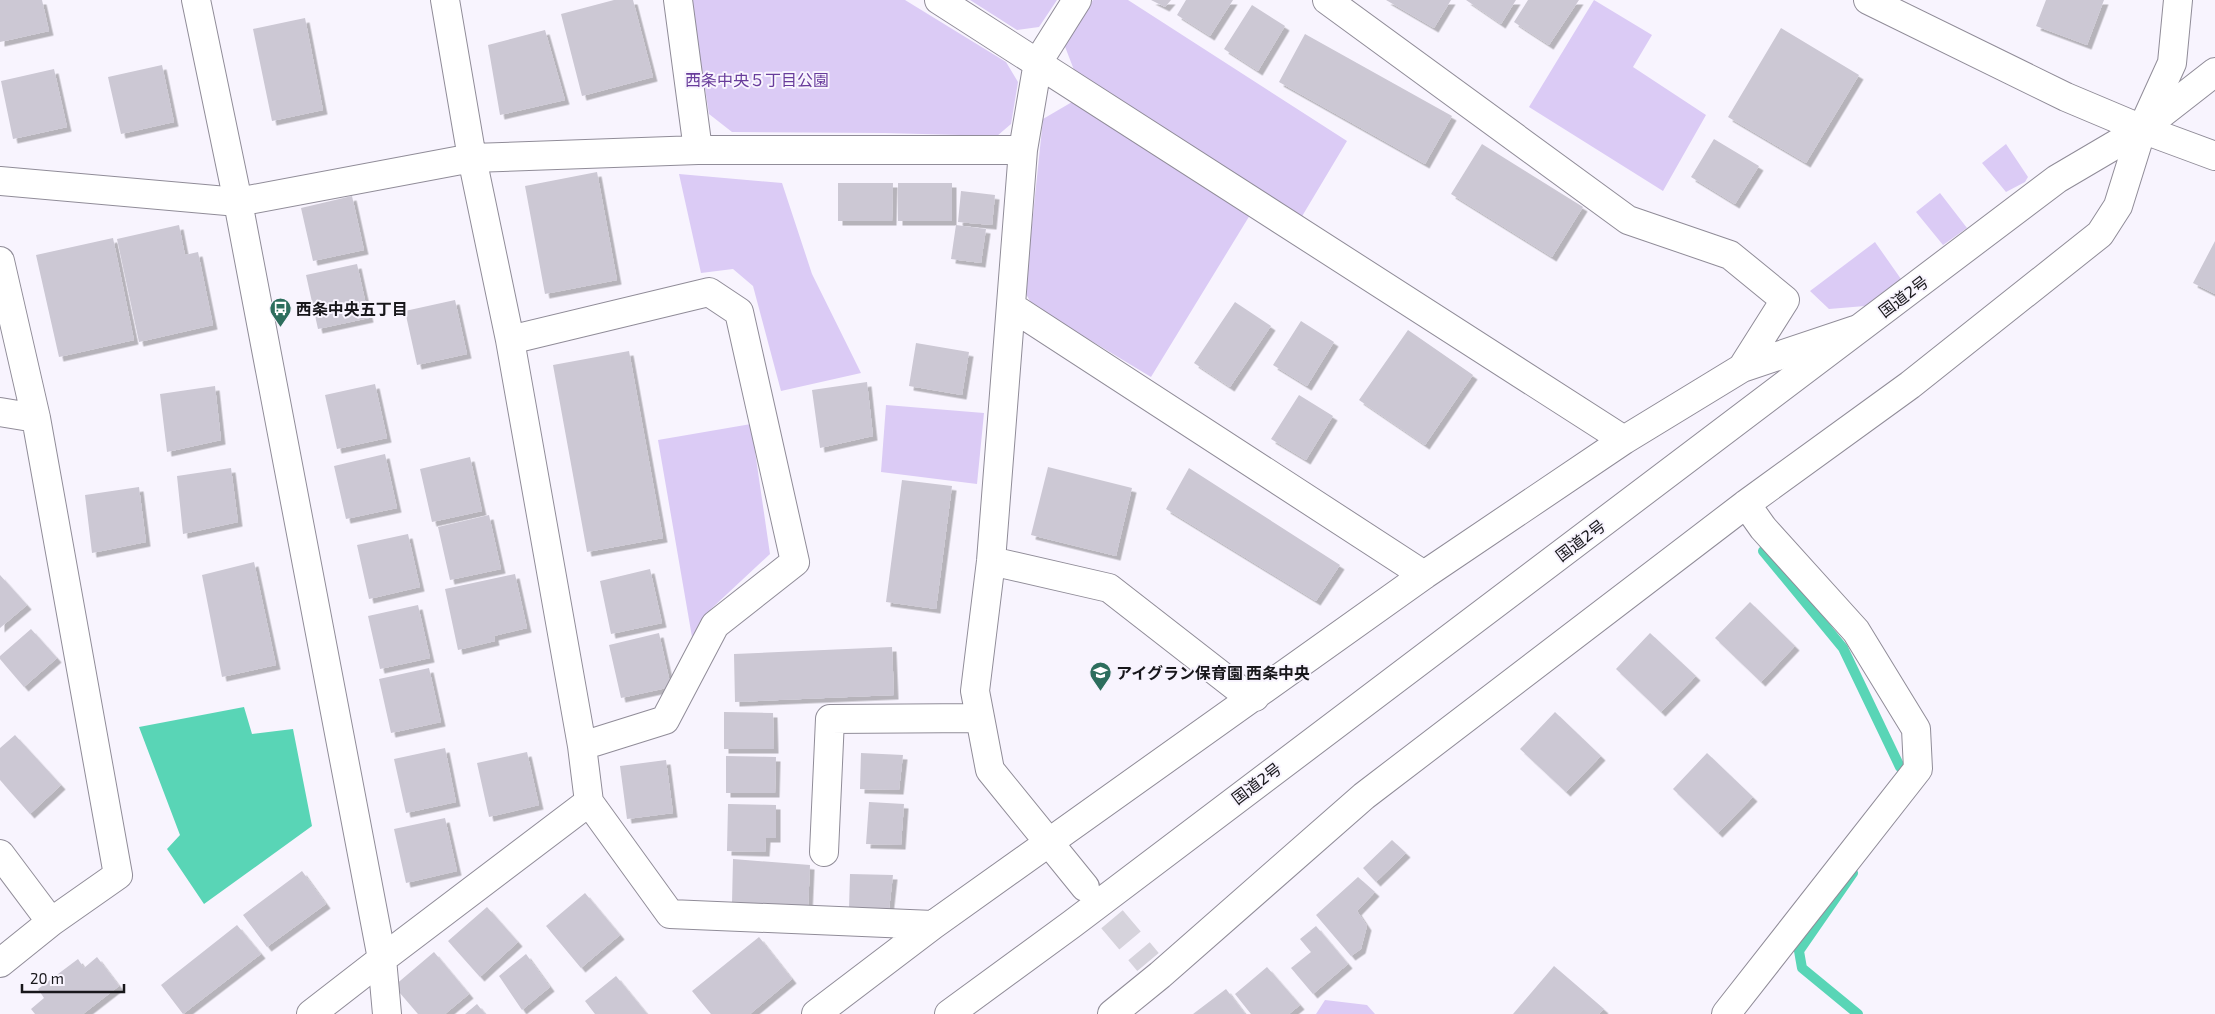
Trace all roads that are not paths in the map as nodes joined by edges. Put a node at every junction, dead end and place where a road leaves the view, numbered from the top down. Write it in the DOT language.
graph roads {
  1 [pos="196,0"];
  2 [pos="445,0"];
  3 [pos="678,0"];
  4 [pos="939,0"];
  5 [pos="1077,0"];
  6 [pos="1327,0"];
  7 [pos="1868,0"];
  8 [pos="2178,0"];
  9 [pos="1898,6"];
  10 [pos="1038,62"];
  11 [pos="2215,72"];
  12 [pos="2142,129"];
  13 [pos="698,150"];
  14 [pos="1023,150"];
  15 [pos="2215,156"];
  16 [pos="472,158"];
  17 [pos="0,181"];
  18 [pos="238,202"];
  19 [pos="0,261"];
  20 [pos="1012,306"];
  21 [pos="1861,328"];
  22 [pos="510,340"];
  23 [pos="1742,368"];
  24 [pos="0,412"];
  25 [pos="36,418"];
  26 [pos="1624,440"];
  27 [pos="1746,504"];
  28 [pos="991,562"];
  29 [pos="1424,575"];
  30 [pos="1255,697"];
  31 [pos="980,718"];
  32 [pos="582,746"];
  33 [pos="589,802"];
  34 [pos="1048,843"];
  35 [pos="824,852"];
  36 [pos="0,854"];
  37 [pos="1085,887"];
  38 [pos="51,922"];
  39 [pos="933,925"];
  40 [pos="382,959"];
  41 [pos="0,963"];
  42 [pos="953,1011"];
  43 [pos="311,1014"];
  44 [pos="387,1014"];
  45 [pos="816,1014"];
  46 [pos="1112,1014"];
  47 [pos="1726,1014"];
  1 -- 18 [label="main road"];
  2 -- 16 [label="main road"];
  3 -- 13 [label="main road"];
  4 -- 10 [label="main road"];
  5 -- 10 [label="main road"];
  6 -- 23 [label="main road"];
  7 -- 9 [label="main road"];
  8 -- 12 [label="main road"];
  9 -- 12 [label="main road"];
  10 -- 14 [label="main road"];
  10 -- 26 [label="main road"];
  11 -- 12 [label="main road, 国道2号"];
  12 -- 15 [label="main road"];
  12 -- 21 [label="main road, 国道2号"];
  12 -- 27 [label="main road"];
  13 -- 14 [label="main road"];
  13 -- 16 [label="main road"];
  14 -- 20 [label="main road"];
  16 -- 18 [label="main road"];
  16 -- 22 [label="main road"];
  17 -- 18 [label="main road"];
  18 -- 40 [label="main road"];
  19 -- 25 [label="main road"];
  20 -- 28 [label="main road"];
  20 -- 29 [label="main road"];
  21 -- 23 [label="main road"];
  21 -- 42 [label="main road, 国道2号"];
  22 -- 32 [label="main road"];
  22 -- 32 [label="main road"];
  23 -- 26 [label="main road"];
  24 -- 25 [label="main road"];
  25 -- 38 [label="main road"];
  26 -- 29 [label="main road"];
  27 -- 46 [label="main road"];
  27 -- 47 [label="main road"];
  28 -- 30 [label="main road"];
  28 -- 31 [label="main road"];
  29 -- 30 [label="main road"];
  30 -- 34 [label="main road"];
  31 -- 34 [label="main road"];
  31 -- 35 [label="main road"];
  32 -- 33 [label="main road"];
  33 -- 39 [label="main road"];
  33 -- 40 [label="main road"];
  34 -- 37 [label="main road"];
  34 -- 39 [label="main road"];
  36 -- 38 [label="main road"];
  38 -- 41 [label="main road"];
  39 -- 45 [label="main road"];
  40 -- 43 [label="main road"];
  40 -- 44 [label="main road"];
}
